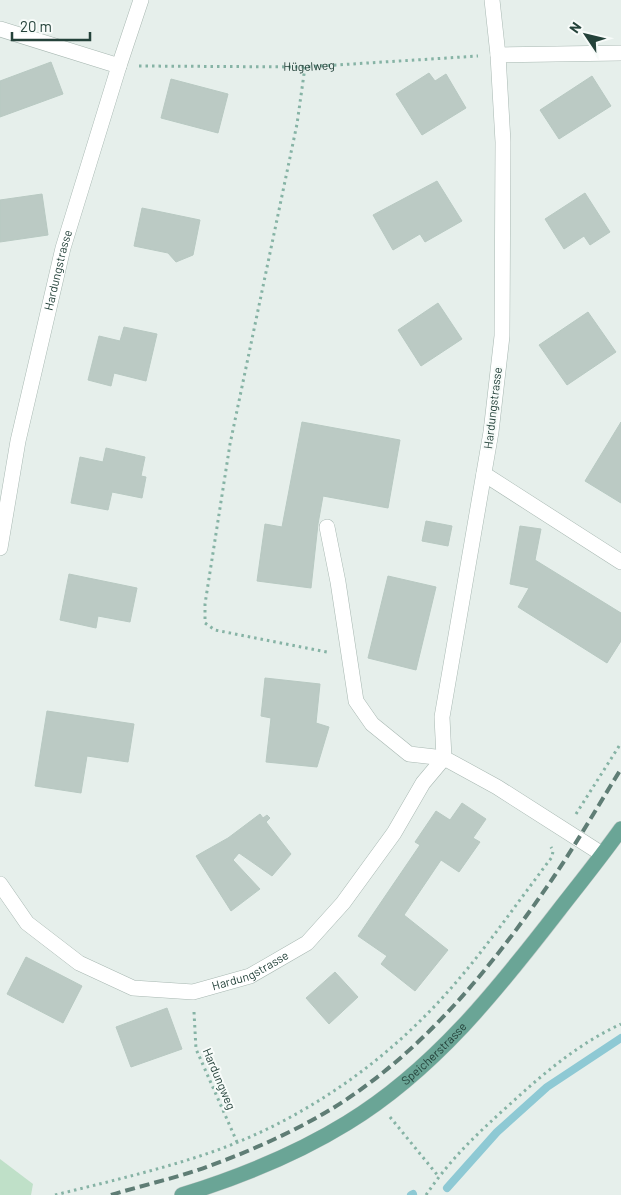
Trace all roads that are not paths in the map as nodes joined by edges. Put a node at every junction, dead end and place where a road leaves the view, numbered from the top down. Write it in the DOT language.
graph roads {
  1 [pos="141,0"];
  2 [pos="492,0"];
  3 [pos="0,29"];
  4 [pos="621,53"];
  5 [pos="498,55"];
  6 [pos="119,66"];
  7 [pos="484,474"];
  8 [pos="327,527"];
  9 [pos="0,548"];
  10 [pos="621,562"];
  11 [pos="444,758"];
  12 [pos="621,829"];
  13 [pos="602,854"];
  14 [pos="0,884"];
  15 [pos="182,1195"];
  1 -- 6 [label="street, Hardungstrasse"];
  2 -- 5 [label="street, Hardungstrasse"];
  3 -- 6 [label="street"];
  4 -- 5 [label="street"];
  5 -- 7 [label="street, Hardungstrasse"];
  6 -- 9 [label="street, Hardungstrasse"];
  7 -- 10 [label="street"];
  7 -- 11 [label="street, Hardungstrasse"];
  8 -- 11 [label="street"];
  11 -- 13 [label="street"];
  11 -- 14 [label="street, Hardungstrasse"];
  12 -- 13 [label="main road, Speicherstrasse"];
  13 -- 15 [label="main road, Speicherstrasse"];
}
